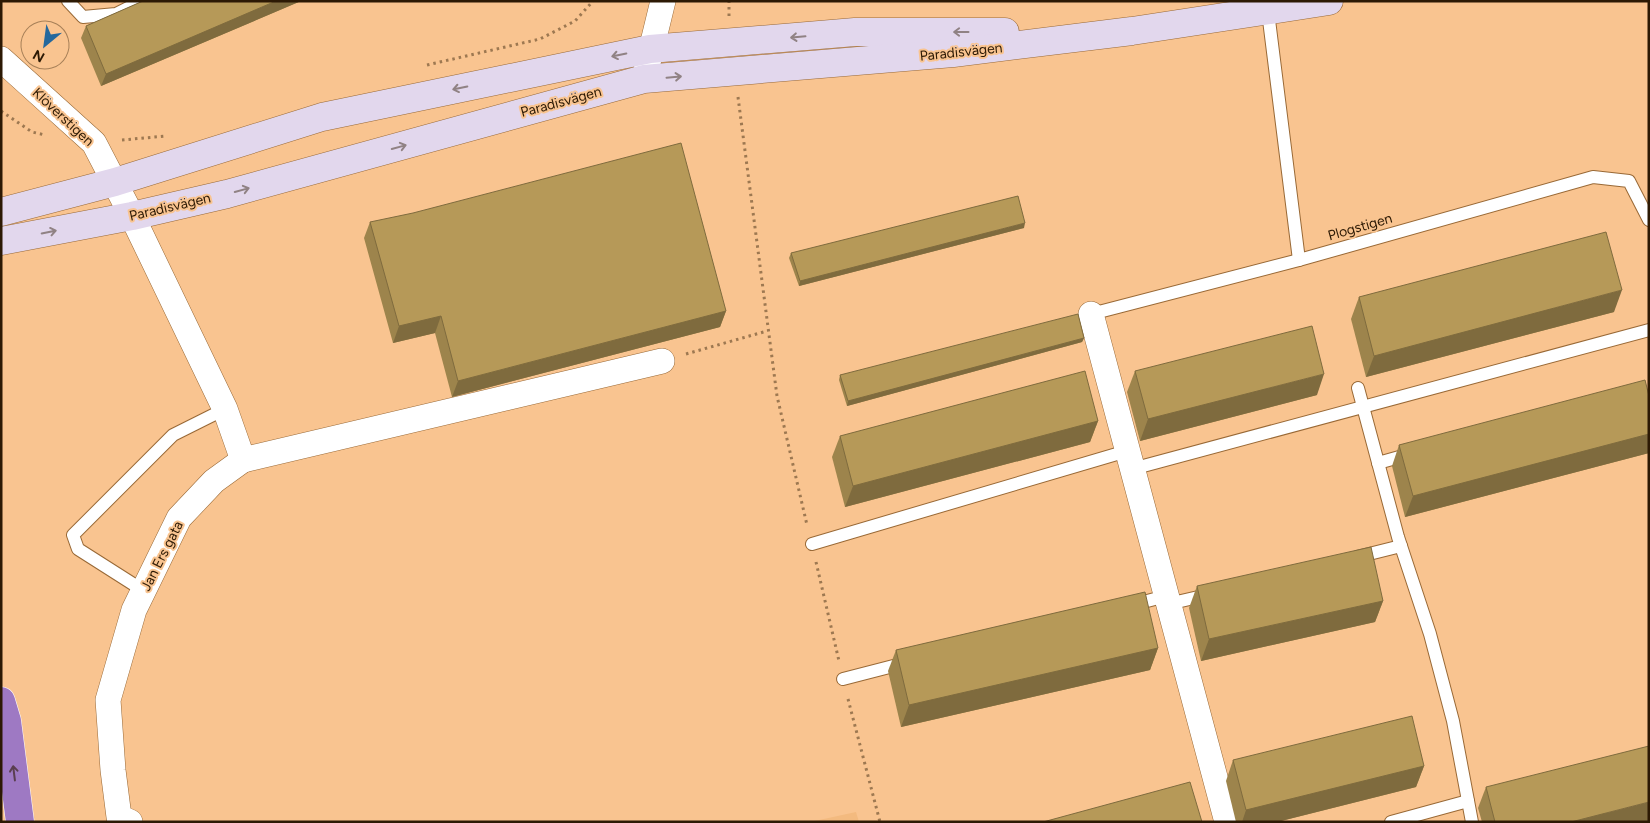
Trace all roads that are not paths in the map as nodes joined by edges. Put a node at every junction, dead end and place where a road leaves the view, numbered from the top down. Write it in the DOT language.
graph roads {
  1 [pos="68,1"];
  2 [pos="142,1"];
  3 [pos="663,1"];
  4 [pos="1329,1"];
  5 [pos="1268,12"];
  6 [pos="1132,31"];
  7 [pos="650,49"];
  8 [pos="1,59"];
  9 [pos="644,79"];
  10 [pos="115,182"];
  11 [pos="1,212"];
  12 [pos="132,216"];
  13 [pos="1649,220"];
  14 [pos="1,241"];
  15 [pos="1299,260"];
  16 [pos="1091,314"];
  17 [pos="1649,330"];
  18 [pos="662,361"];
  19 [pos="1358,388"];
  20 [pos="1363,408"];
  21 [pos="225,409"];
  22 [pos="1425,450"];
  23 [pos="243,460"];
  24 [pos="1130,460"];
  25 [pos="1378,462"];
  26 [pos="812,544"];
  27 [pos="1401,546"];
  28 [pos="1343,561"];
  29 [pos="144,591"];
  30 [pos="1217,592"];
  31 [pos="1167,600"];
  32 [pos="1119,608"];
  33 [pos="919,660"];
  34 [pos="844,679"];
  35 [pos="1,701"];
  36 [pos="1468,801"];
  37 [pos="123,820"];
  38 [pos="20,822"];
  39 [pos="1226,822"];
  40 [pos="1391,822"];
  41 [pos="1472,822"];
  1 -- 2 [label="lane"];
  3 -- 7 [label="street"];
  4 -- 5 [label="street, Paradisvägen"];
  5 -- 6 [label="street, Paradisvägen"];
  5 -- 15 [label="lane"];
  6 -- 7 [label="street, Paradisvägen, one-way"];
  9 -- 6 [label="street, Paradisvägen, one-way"];
  7 -- 9 [label="street"];
  7 -- 10 [label="street, Paradisvägen, one-way"];
  8 -- 10 [label="street, Klöverstigen"];
  12 -- 9 [label="street, Paradisvägen, one-way"];
  10 -- 11 [label="street, Paradisvägen"];
  10 -- 12 [label="street"];
  14 -- 12 [label="street, Paradisvägen, one-way"];
  12 -- 21 [label="street"];
  13 -- 15 [label="lane, Plogstigen"];
  15 -- 16 [label="lane"];
  16 -- 24 [label="street"];
  17 -- 20 [label="lane"];
  18 -- 23 [label="street"];
  19 -- 20 [label="lane"];
  20 -- 24 [label="lane"];
  20 -- 25 [label="lane"];
  21 -- 23 [label="street"];
  21 -- 29 [label="lane"];
  22 -- 25 [label="lane"];
  23 -- 29 [label="street, Jan Ers gata"];
  24 -- 26 [label="lane"];
  24 -- 31 [label="street"];
  25 -- 27 [label="lane"];
  27 -- 28 [label="lane"];
  27 -- 36 [label="lane"];
  29 -- 37 [label="street, Jan Ers gata"];
  30 -- 31 [label="lane"];
  31 -- 32 [label="lane"];
  31 -- 39 [label="street"];
  33 -- 34 [label="lane"];
  38 -- 35 [label="highway, one-way"];
  36 -- 40 [label="lane"];
  36 -- 41 [label="lane"];
}
